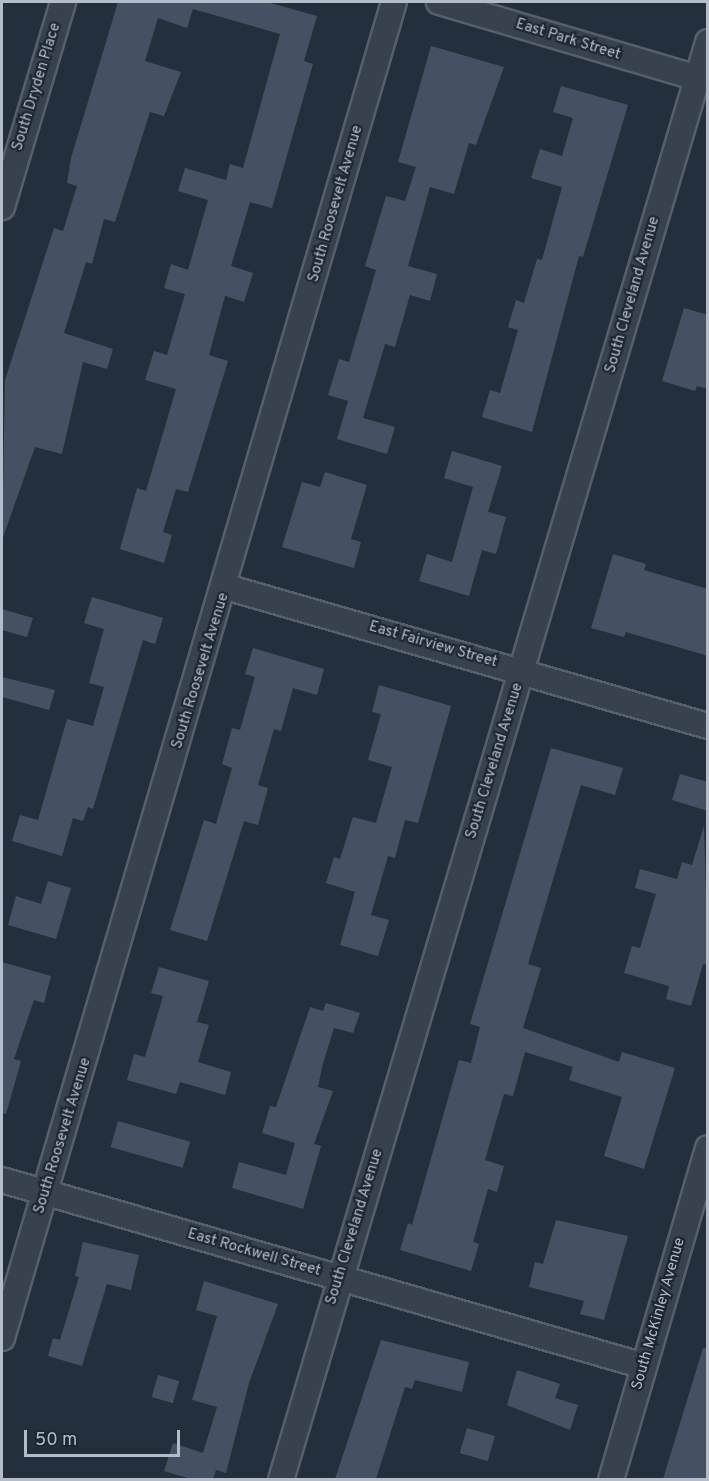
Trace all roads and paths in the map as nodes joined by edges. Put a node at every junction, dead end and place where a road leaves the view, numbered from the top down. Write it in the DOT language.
graph roads {
  1 [pos="63,2"];
  2 [pos="394,2"];
  3 [pos="439,2"];
  4 [pos="708,42"];
  5 [pos="697,78"];
  6 [pos="2,207"];
  7 [pos="226,587"];
  8 [pos="523,670"];
  9 [pos="708,726"];
  10 [pos="708,1148"];
  11 [pos="2,1180"];
  12 [pos="46,1193"];
  13 [pos="339,1278"];
  14 [pos="2,1338"];
  15 [pos="644,1366"];
  16 [pos="281,1479"];
  17 [pos="611,1479"];
  1 -- 6 [label="street, South Dryden Place"];
  2 -- 7 [label="street, South Roosevelt Avenue"];
  3 -- 5 [label="street, East Park Street"];
  4 -- 5 [label="street, South Cleveland Avenue"];
  5 -- 8 [label="street, South Cleveland Avenue"];
  7 -- 8 [label="street, East Fairview Street"];
  7 -- 12 [label="street, South Roosevelt Avenue"];
  8 -- 9 [label="street, East Fairview Street"];
  8 -- 13 [label="street, South Cleveland Avenue"];
  10 -- 15 [label="street, South McKinley Avenue"];
  11 -- 12 [label="street, East Rockwell Street"];
  12 -- 13 [label="street, East Rockwell Street"];
  12 -- 14 [label="street, South Roosevelt Avenue"];
  13 -- 15 [label="street, East Rockwell Street"];
  13 -- 16 [label="street, South Cleveland Avenue"];
  15 -- 17 [label="street, South McKinley Avenue"];
}
